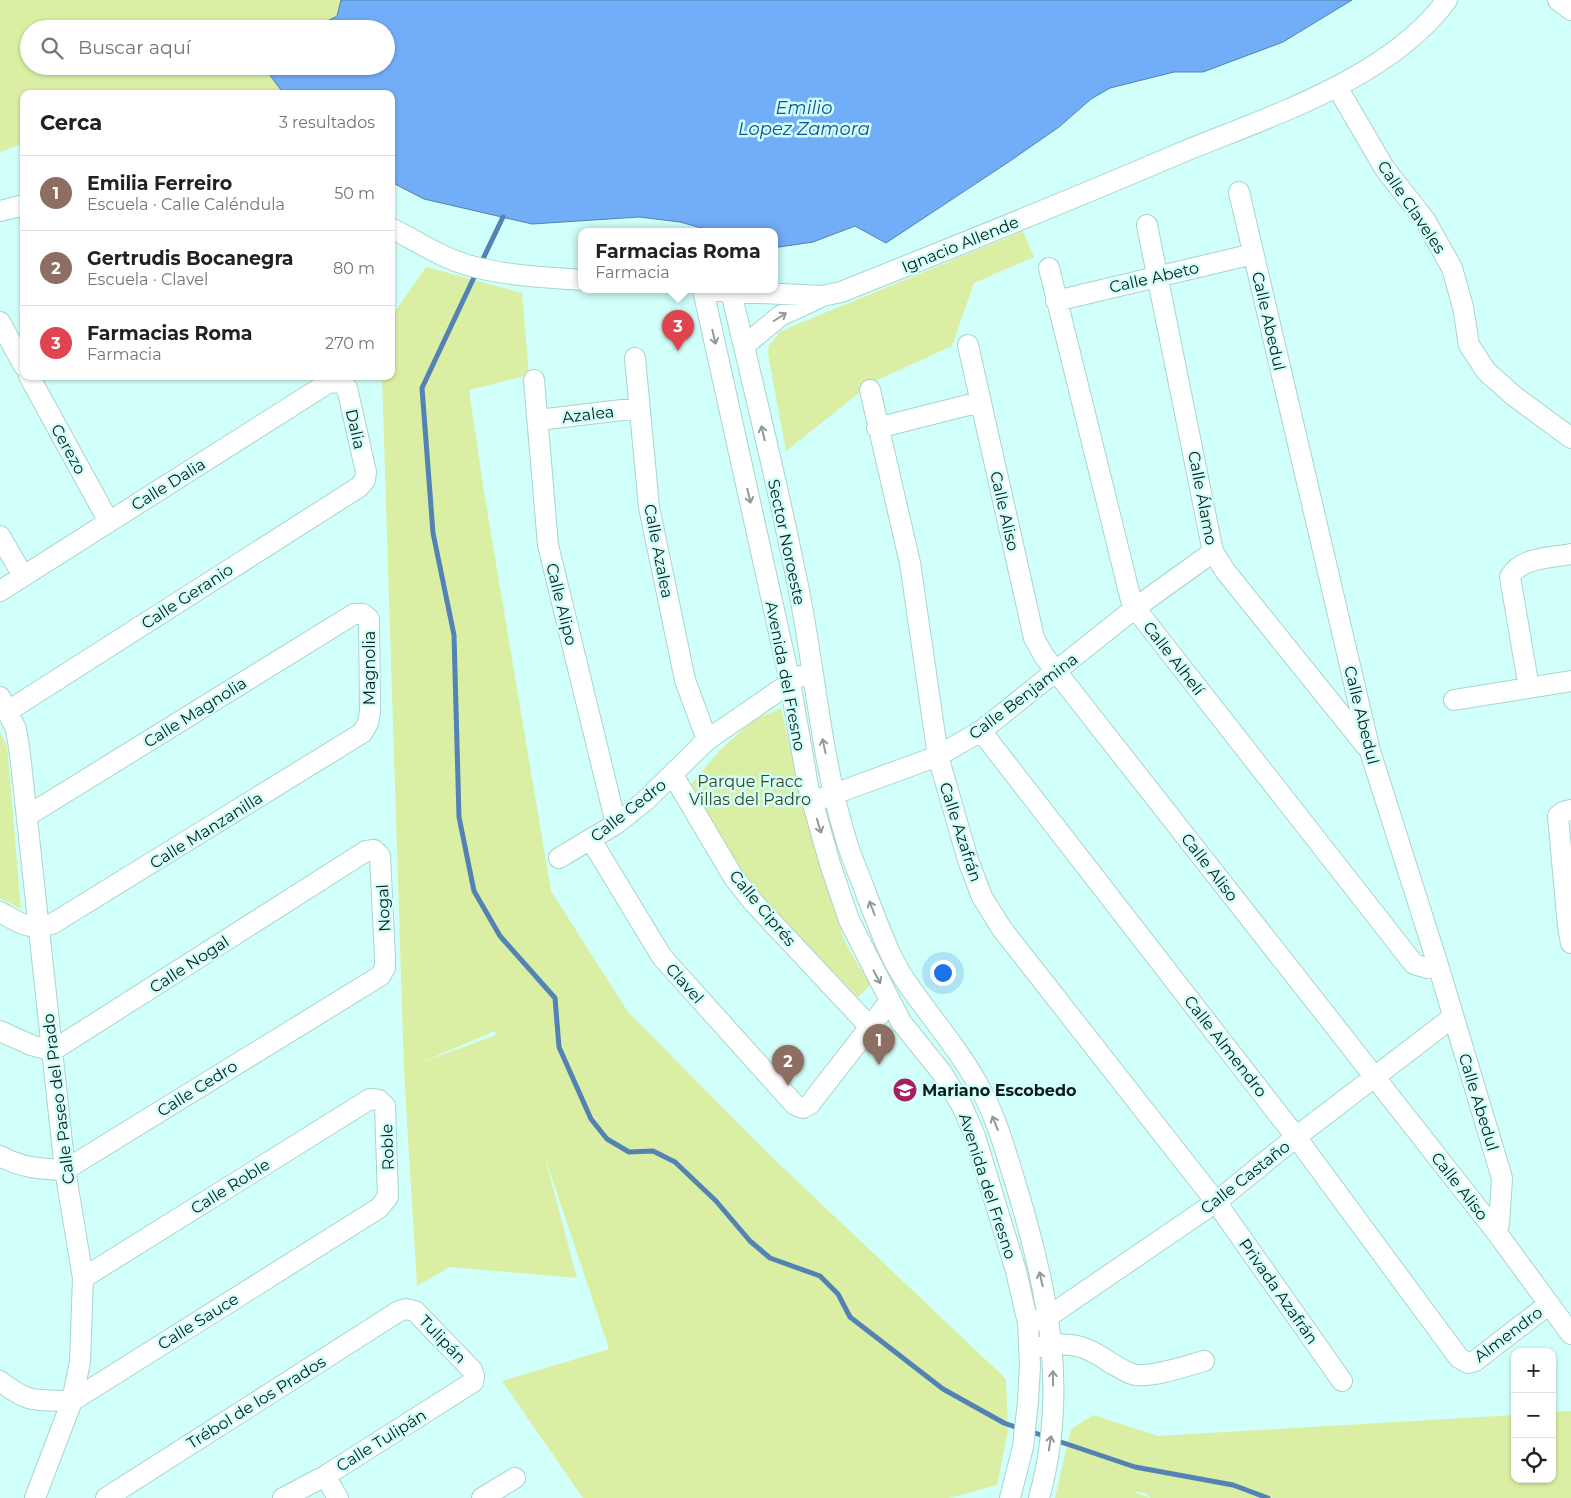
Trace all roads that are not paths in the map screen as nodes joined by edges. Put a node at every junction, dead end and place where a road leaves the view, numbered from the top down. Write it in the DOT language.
graph roads {
  1 [pos="1447,0"];
  2 [pos="1558,0"];
  3 [pos="1571,10"];
  4 [pos="1337,87"];
  5 [pos="1239,192"];
  6 [pos="20,207"];
  7 [pos="0,212"];
  8 [pos="1148,225"];
  9 [pos="395,230"];
  10 [pos="1253,254"];
  11 [pos="1049,268"];
  12 [pos="1159,276"];
  13 [pos="578,280"];
  14 [pos="703,293"];
  15 [pos="731,293"];
  16 [pos="754,293"];
  17 [pos="822,296"];
  18 [pos="1056,301"];
  19 [pos="0,322"];
  20 [pos="968,345"];
  21 [pos="744,346"];
  22 [pos="635,358"];
  23 [pos="20,359"];
  24 [pos="32,380"];
  25 [pos="534,380"];
  26 [pos="338,382"];
  27 [pos="870,390"];
  28 [pos="980,402"];
  29 [pos="639,408"];
  30 [pos="538,420"];
  31 [pos="877,428"];
  32 [pos="1571,438"];
  33 [pos="365,480"];
  34 [pos="109,522"];
  35 [pos="0,536"];
  36 [pos="1213,552"];
  37 [pos="1571,554"];
  38 [pos="23,576"];
  39 [pos="0,591"];
  40 [pos="1135,608"];
  41 [pos="363,614"];
  42 [pos="813,669"];
  43 [pos="1056,671"];
  44 [pos="790,682"];
  45 [pos="1571,682"];
  46 [pos="1529,688"];
  47 [pos="1454,700"];
  48 [pos="4,704"];
  49 [pos="368,724"];
  50 [pos="981,731"];
  51 [pos="707,740"];
  52 [pos="1370,752"];
  53 [pos="938,756"];
  54 [pos="673,775"];
  55 [pos="834,794"];
  56 [pos="812,803"];
  57 [pos="1564,813"];
  58 [pos="28,816"];
  59 [pos="616,824"];
  60 [pos="591,840"];
  61 [pos="374,850"];
  62 [pos="559,858"];
  63 [pos="0,912"];
  64 [pos="38,928"];
  65 [pos="1570,932"];
  66 [pos="1438,965"];
  67 [pos="384,968"];
  68 [pos="890,1001"];
  69 [pos="1453,1017"];
  70 [pos="870,1027"];
  71 [pos="0,1031"];
  72 [pos="52,1051"];
  73 [pos="1375,1077"];
  74 [pos="379,1100"];
  75 [pos="1296,1137"];
  76 [pos="0,1156"];
  77 [pos="65,1170"];
  78 [pos="388,1197"];
  79 [pos="1216,1202"];
  80 [pos="1494,1229"];
  81 [pos="83,1278"];
  82 [pos="1549,1304"];
  83 [pos="406,1309"];
  84 [pos="1049,1316"];
  85 [pos="1028,1323"];
  86 [pos="1571,1334"];
  87 [pos="1052,1344"];
  88 [pos="1029,1348"];
  89 [pos="1204,1361"];
  90 [pos="1468,1363"];
  91 [pos="474,1376"];
  92 [pos="0,1381"];
  93 [pos="1342,1381"];
  94 [pos="72,1401"];
  95 [pos="325,1476"];
  96 [pos="515,1478"];
  97 [pos="35,1498"];
  98 [pos="106,1498"];
  99 [pos="282,1498"];
  100 [pos="338,1498"];
  101 [pos="482,1498"];
  102 [pos="1010,1498"];
  103 [pos="1039,1498"];
  1 -- 4 [label="street, Ignacio Allende"];
  2 -- 3 [label="street"];
  4 -- 17 [label="street, Ignacio Allende"];
  4 -- 32 [label="street, Calle Claveles"];
  5 -- 10 [label="street, Calle Abedul"];
  6 -- 7 [label="street"];
  8 -- 12 [label="street, Calle Álamo"];
  9 -- 13 [label="street"];
  10 -- 12 [label="street, Calle Abeto"];
  10 -- 52 [label="street, Calle Abedul"];
  11 -- 18 [label="street, Calle Alhelí"];
  12 -- 18 [label="street, Calle Abeto"];
  12 -- 36 [label="street, Calle Álamo"];
  14 -- 44 [label="street, Avenida del Fresno, one-way"];
  15 -- 21 [label="street, Sector Noroeste"];
  16 -- 17 [label="street, Ignacio Allende"];
  21 -- 17 [label="street, one-way"];
  18 -- 40 [label="street, Calle Alhelí"];
  19 -- 23 [label="street"];
  20 -- 28 [label="street, Calle Aliso"];
  42 -- 21 [label="street, Sector Noroeste, one-way"];
  22 -- 29 [label="street, Calle Azalea"];
  24 -- 34 [label="street, Cerezo"];
  25 -- 30 [label="street, Calle Alipo"];
  26 -- 33 [label="street, Dalia"];
  26 -- 34 [label="street, Calle Dalia"];
  27 -- 31 [label="street, Calle Azafrán"];
  28 -- 31 [label="street"];
  28 -- 43 [label="street, Calle Aliso"];
  29 -- 30 [label="street, Azalea"];
  29 -- 51 [label="street, Calle Azalea"];
  30 -- 59 [label="street, Calle Alipo"];
  31 -- 53 [label="street, Calle Azafrán"];
  33 -- 48 [label="street, Calle Geranio"];
  34 -- 38 [label="street, Calle Dalia"];
  35 -- 38 [label="street"];
  36 -- 40 [label="street, Calle Benjamina"];
  36 -- 52 [label="street, Calle Álamo"];
  37 -- 46 [label="street"];
  38 -- 39 [label="street, Calle Dalia"];
  40 -- 43 [label="street, Calle Benjamina"];
  40 -- 66 [label="street, Calle Alhelí"];
  41 -- 49 [label="street, Magnolia"];
  41 -- 58 [label="street, Calle Magnolia"];
  42 -- 44 [label="street, Calle Cedro"];
  55 -- 42 [label="street, Sector Noroeste, one-way"];
  43 -- 50 [label="street, Calle Benjamina"];
  43 -- 73 [label="street, Calle Aliso"];
  44 -- 51 [label="street, Calle Cedro"];
  44 -- 56 [label="street, Avenida del Fresno"];
  45 -- 46 [label="street"];
  46 -- 47 [label="street"];
  48 -- 58 [label="street, Calle Paseo del Prado"];
  49 -- 64 [label="street, Calle Manzanilla"];
  50 -- 53 [label="street, Calle Benjamina"];
  50 -- 75 [label="street, Calle Almendro"];
  51 -- 54 [label="street, Calle Cedro"];
  52 -- 66 [label="street, Calle Abedul"];
  53 -- 55 [label="street, Calle Benjamina"];
  53 -- 79 [label="street, Calle Azafrán"];
  54 -- 59 [label="street, Calle Cedro"];
  54 -- 70 [label="street, Calle Ciprés"];
  55 -- 56 [label="street, Calle Benjamina"];
  84 -- 55 [label="street, Avenida del Fresno, one-way"];
  56 -- 68 [label="street, Avenida del Fresno, one-way"];
  57 -- 65 [label="street"];
  58 -- 64 [label="street, Calle Paseo del Prado"];
  59 -- 60 [label="street, Calle Cedro"];
  60 -- 62 [label="street, Calle Cedro"];
  60 -- 70 [label="street, Clavel"];
  61 -- 67 [label="street, Nogal"];
  61 -- 72 [label="street, Calle Nogal"];
  63 -- 64 [label="street"];
  64 -- 72 [label="street, Calle Paseo del Prado"];
  66 -- 69 [label="street, Calle Abedul"];
  67 -- 77 [label="street, Calle Cedro"];
  68 -- 70 [label="street"];
  68 -- 85 [label="street, Avenida del Fresno"];
  69 -- 73 [label="street, Calle Castaño"];
  69 -- 80 [label="street, Calle Abedul"];
  71 -- 72 [label="street"];
  72 -- 77 [label="street, Calle Paseo del Prado"];
  73 -- 75 [label="street, Calle Castaño"];
  73 -- 80 [label="street, Calle Aliso"];
  74 -- 78 [label="street, Roble"];
  74 -- 81 [label="street, Calle Roble"];
  75 -- 79 [label="street, Calle Castaño"];
  75 -- 90 [label="street, Calle Almendro"];
  76 -- 77 [label="street"];
  77 -- 81 [label="street, Calle Paseo del Prado"];
  78 -- 94 [label="street, Calle Sauce"];
  79 -- 84 [label="street, Calle Castaño"];
  79 -- 93 [label="street, Privada Azafrán"];
  80 -- 82 [label="street, Calle Aliso"];
  81 -- 94 [label="street, Calle Paseo del Prado"];
  82 -- 86 [label="street, Calle Aliso"];
  82 -- 90 [label="street, Almendro"];
  83 -- 91 [label="street, Tulipán"];
  83 -- 98 [label="street, Trébol de los Prados"];
  84 -- 85 [label="street, Calle Castaño"];
  84 -- 87 [label="street, Avenida del Fresno"];
  85 -- 88 [label="street, Avenida del Fresno"];
  87 -- 88 [label="street"];
  87 -- 89 [label="street"];
  103 -- 87 [label="street, Avenida del Fresno, one-way"];
  88 -- 102 [label="street, Avenida del Fresno"];
  91 -- 95 [label="street, Calle Tulipán"];
  92 -- 94 [label="street"];
  94 -- 97 [label="street, Calle Paseo del Prado"];
  95 -- 99 [label="street, Calle Tulipán"];
  95 -- 100 [label="street"];
  96 -- 101 [label="street"];
}
